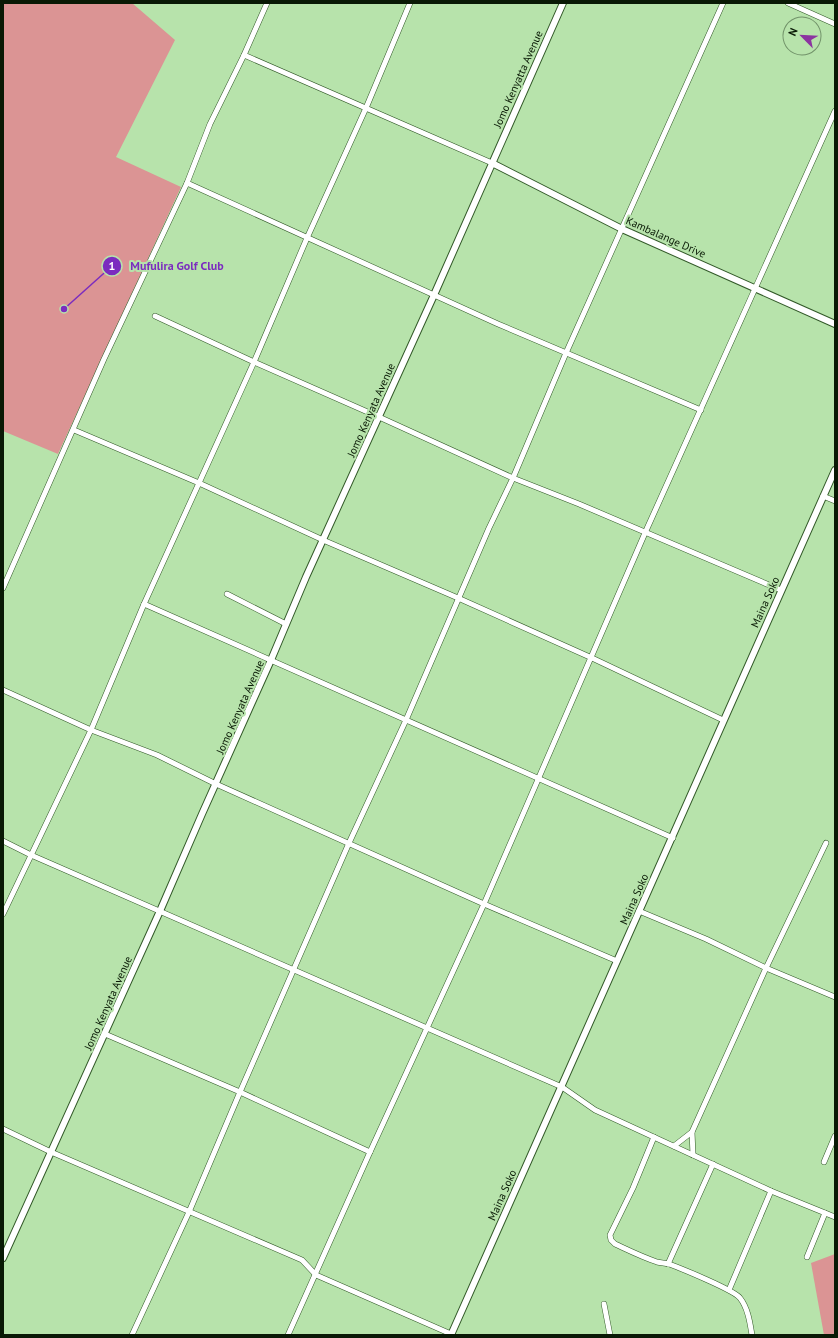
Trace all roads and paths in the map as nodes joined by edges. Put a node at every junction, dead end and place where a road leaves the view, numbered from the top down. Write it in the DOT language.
graph roads {
  1 [pos="267,3"];
  2 [pos="410,3"];
  3 [pos="563,3"];
  4 [pos="723,3"];
  5 [pos="788,3"];
  6 [pos="835,24"];
  7 [pos="244,55"];
  8 [pos="366,108"];
  9 [pos="835,111"];
  10 [pos="492,163"];
  11 [pos="187,183"];
  12 [pos="622,229"];
  13 [pos="307,238"];
  14 [pos="754,288"];
  15 [pos="434,295"];
  16 [pos="155,316"];
  17 [pos="835,324"];
  18 [pos="566,353"];
  19 [pos="254,362"];
  20 [pos="701,410"];
  21 [pos="378,417"];
  22 [pos="74,430"];
  23 [pos="835,470"];
  24 [pos="513,478"];
  25 [pos="199,482"];
  26 [pos="824,496"];
  27 [pos="835,501"];
  28 [pos="645,533"];
  29 [pos="323,540"];
  30 [pos="3,588"];
  31 [pos="781,590"];
  32 [pos="227,594"];
  33 [pos="458,598"];
  34 [pos="144,604"];
  35 [pos="286,624"];
  36 [pos="592,658"];
  37 [pos="271,660"];
  38 [pos="3,690"];
  39 [pos="406,720"];
  40 [pos="723,720"];
  41 [pos="91,730"];
  42 [pos="539,779"];
  43 [pos="216,784"];
  44 [pos="673,838"];
  45 [pos="3,842"];
  46 [pos="349,843"];
  47 [pos="826,843"];
  48 [pos="31,855"];
  49 [pos="484,904"];
  50 [pos="160,911"];
  51 [pos="639,911"];
  52 [pos="3,914"];
  53 [pos="617,961"];
  54 [pos="766,968"];
  55 [pos="294,970"];
  56 [pos="835,997"];
  57 [pos="427,1028"];
  58 [pos="105,1034"];
  59 [pos="562,1087"];
  60 [pos="240,1092"];
  61 [pos="3,1129"];
  62 [pos="692,1132"];
  63 [pos="835,1136"];
  64 [pos="654,1137"];
  65 [pos="674,1146"];
  66 [pos="51,1152"];
  67 [pos="370,1152"];
  68 [pos="693,1155"];
  69 [pos="824,1162"];
  70 [pos="713,1164"];
  71 [pos="771,1191"];
  72 [pos="189,1212"];
  73 [pos="825,1213"];
  74 [pos="835,1217"];
  75 [pos="807,1257"];
  76 [pos="3,1258"];
  77 [pos="668,1264"];
  78 [pos="316,1275"];
  79 [pos="729,1290"];
  80 [pos="604,1304"];
  81 [pos="132,1335"];
  82 [pos="288,1335"];
  83 [pos="451,1335"];
  84 [pos="610,1335"];
  85 [pos="752,1335"];
  1 -- 7 [label="street"];
  2 -- 8 [label="street"];
  3 -- 10 [label="street, Jomo Kenyatta Avenue"];
  4 -- 12 [label="street"];
  5 -- 6 [label="street"];
  7 -- 8 [label="street"];
  7 -- 11 [label="street"];
  8 -- 10 [label="street"];
  8 -- 13 [label="street"];
  9 -- 14 [label="street"];
  10 -- 12 [label="street, Kambalange Drive"];
  10 -- 15 [label="street, Jomo Kenyata Avenue"];
  11 -- 13 [label="street"];
  11 -- 22 [label="street"];
  12 -- 14 [label="street, Kambalange Drive"];
  12 -- 18 [label="street"];
  13 -- 15 [label="street"];
  13 -- 19 [label="street"];
  14 -- 17 [label="street, Kambalange Drive"];
  14 -- 20 [label="street"];
  15 -- 18 [label="street"];
  15 -- 21 [label="street, Jomo Kenyata Avenue"];
  16 -- 19 [label="street"];
  18 -- 20 [label="street"];
  18 -- 24 [label="street"];
  19 -- 21 [label="street"];
  19 -- 25 [label="street"];
  20 -- 28 [label="street"];
  21 -- 24 [label="street"];
  21 -- 29 [label="street, Jomo Kenyata Avenue"];
  22 -- 25 [label="street"];
  22 -- 30 [label="street"];
  23 -- 26 [label="street, Maina Soko"];
  24 -- 28 [label="street"];
  24 -- 33 [label="street"];
  25 -- 29 [label="street"];
  25 -- 34 [label="street"];
  26 -- 27 [label="street"];
  26 -- 31 [label="street, Maina Soko"];
  28 -- 31 [label="street"];
  28 -- 36 [label="street"];
  29 -- 33 [label="street"];
  29 -- 35 [label="street, Jomo Kenyata Avenue"];
  31 -- 40 [label="street, Maina Soko"];
  32 -- 35 [label="street"];
  33 -- 36 [label="street"];
  33 -- 39 [label="street"];
  34 -- 37 [label="street"];
  34 -- 41 [label="street"];
  35 -- 37 [label="street, Jomo Kenyata Avenue"];
  36 -- 40 [label="street"];
  36 -- 42 [label="street"];
  37 -- 39 [label="street"];
  37 -- 43 [label="street, Jomo Kenyata Avenue"];
  38 -- 41 [label="street"];
  39 -- 42 [label="street"];
  39 -- 46 [label="street"];
  40 -- 44 [label="street, Maina Soko"];
  41 -- 43 [label="street"];
  41 -- 48 [label="street"];
  42 -- 44 [label="street"];
  42 -- 49 [label="street"];
  43 -- 46 [label="street"];
  43 -- 50 [label="street, Jomo Kenyata Avenue"];
  44 -- 51 [label="street, Maina Soko"];
  45 -- 48 [label="street"];
  46 -- 49 [label="street"];
  46 -- 55 [label="street"];
  47 -- 54 [label="street"];
  48 -- 50 [label="street"];
  48 -- 52 [label="street"];
  49 -- 53 [label="street"];
  49 -- 57 [label="street"];
  50 -- 55 [label="street"];
  50 -- 58 [label="street, Jomo Kenyata Avenue"];
  51 -- 53 [label="street, Maina Soko"];
  51 -- 54 [label="street"];
  53 -- 59 [label="street, Maina Soko"];
  54 -- 56 [label="street"];
  54 -- 62 [label="street"];
  55 -- 57 [label="street"];
  55 -- 60 [label="street"];
  57 -- 59 [label="street"];
  57 -- 67 [label="street"];
  58 -- 60 [label="street"];
  58 -- 66 [label="street, Jomo Kenyata Avenue"];
  59 -- 64 [label="street"];
  59 -- 83 [label="street, Maina Soko"];
  60 -- 67 [label="street"];
  60 -- 72 [label="street"];
  61 -- 66 [label="street"];
  62 -- 65 [label="street"];
  62 -- 68 [label="street"];
  63 -- 69 [label="street"];
  64 -- 65 [label="street"];
  64 -- 77 [label="street"];
  65 -- 68 [label="street"];
  66 -- 72 [label="street"];
  66 -- 76 [label="street, Jomo Kenyata Avenue"];
  67 -- 78 [label="street"];
  68 -- 70 [label="street"];
  70 -- 71 [label="street"];
  70 -- 77 [label="street"];
  71 -- 73 [label="street"];
  71 -- 79 [label="street"];
  72 -- 78 [label="street"];
  72 -- 81 [label="street"];
  73 -- 74 [label="street"];
  73 -- 75 [label="street"];
  77 -- 79 [label="street"];
  78 -- 82 [label="street"];
  78 -- 83 [label="street"];
  79 -- 85 [label="street"];
  80 -- 84 [label="street"];
}
